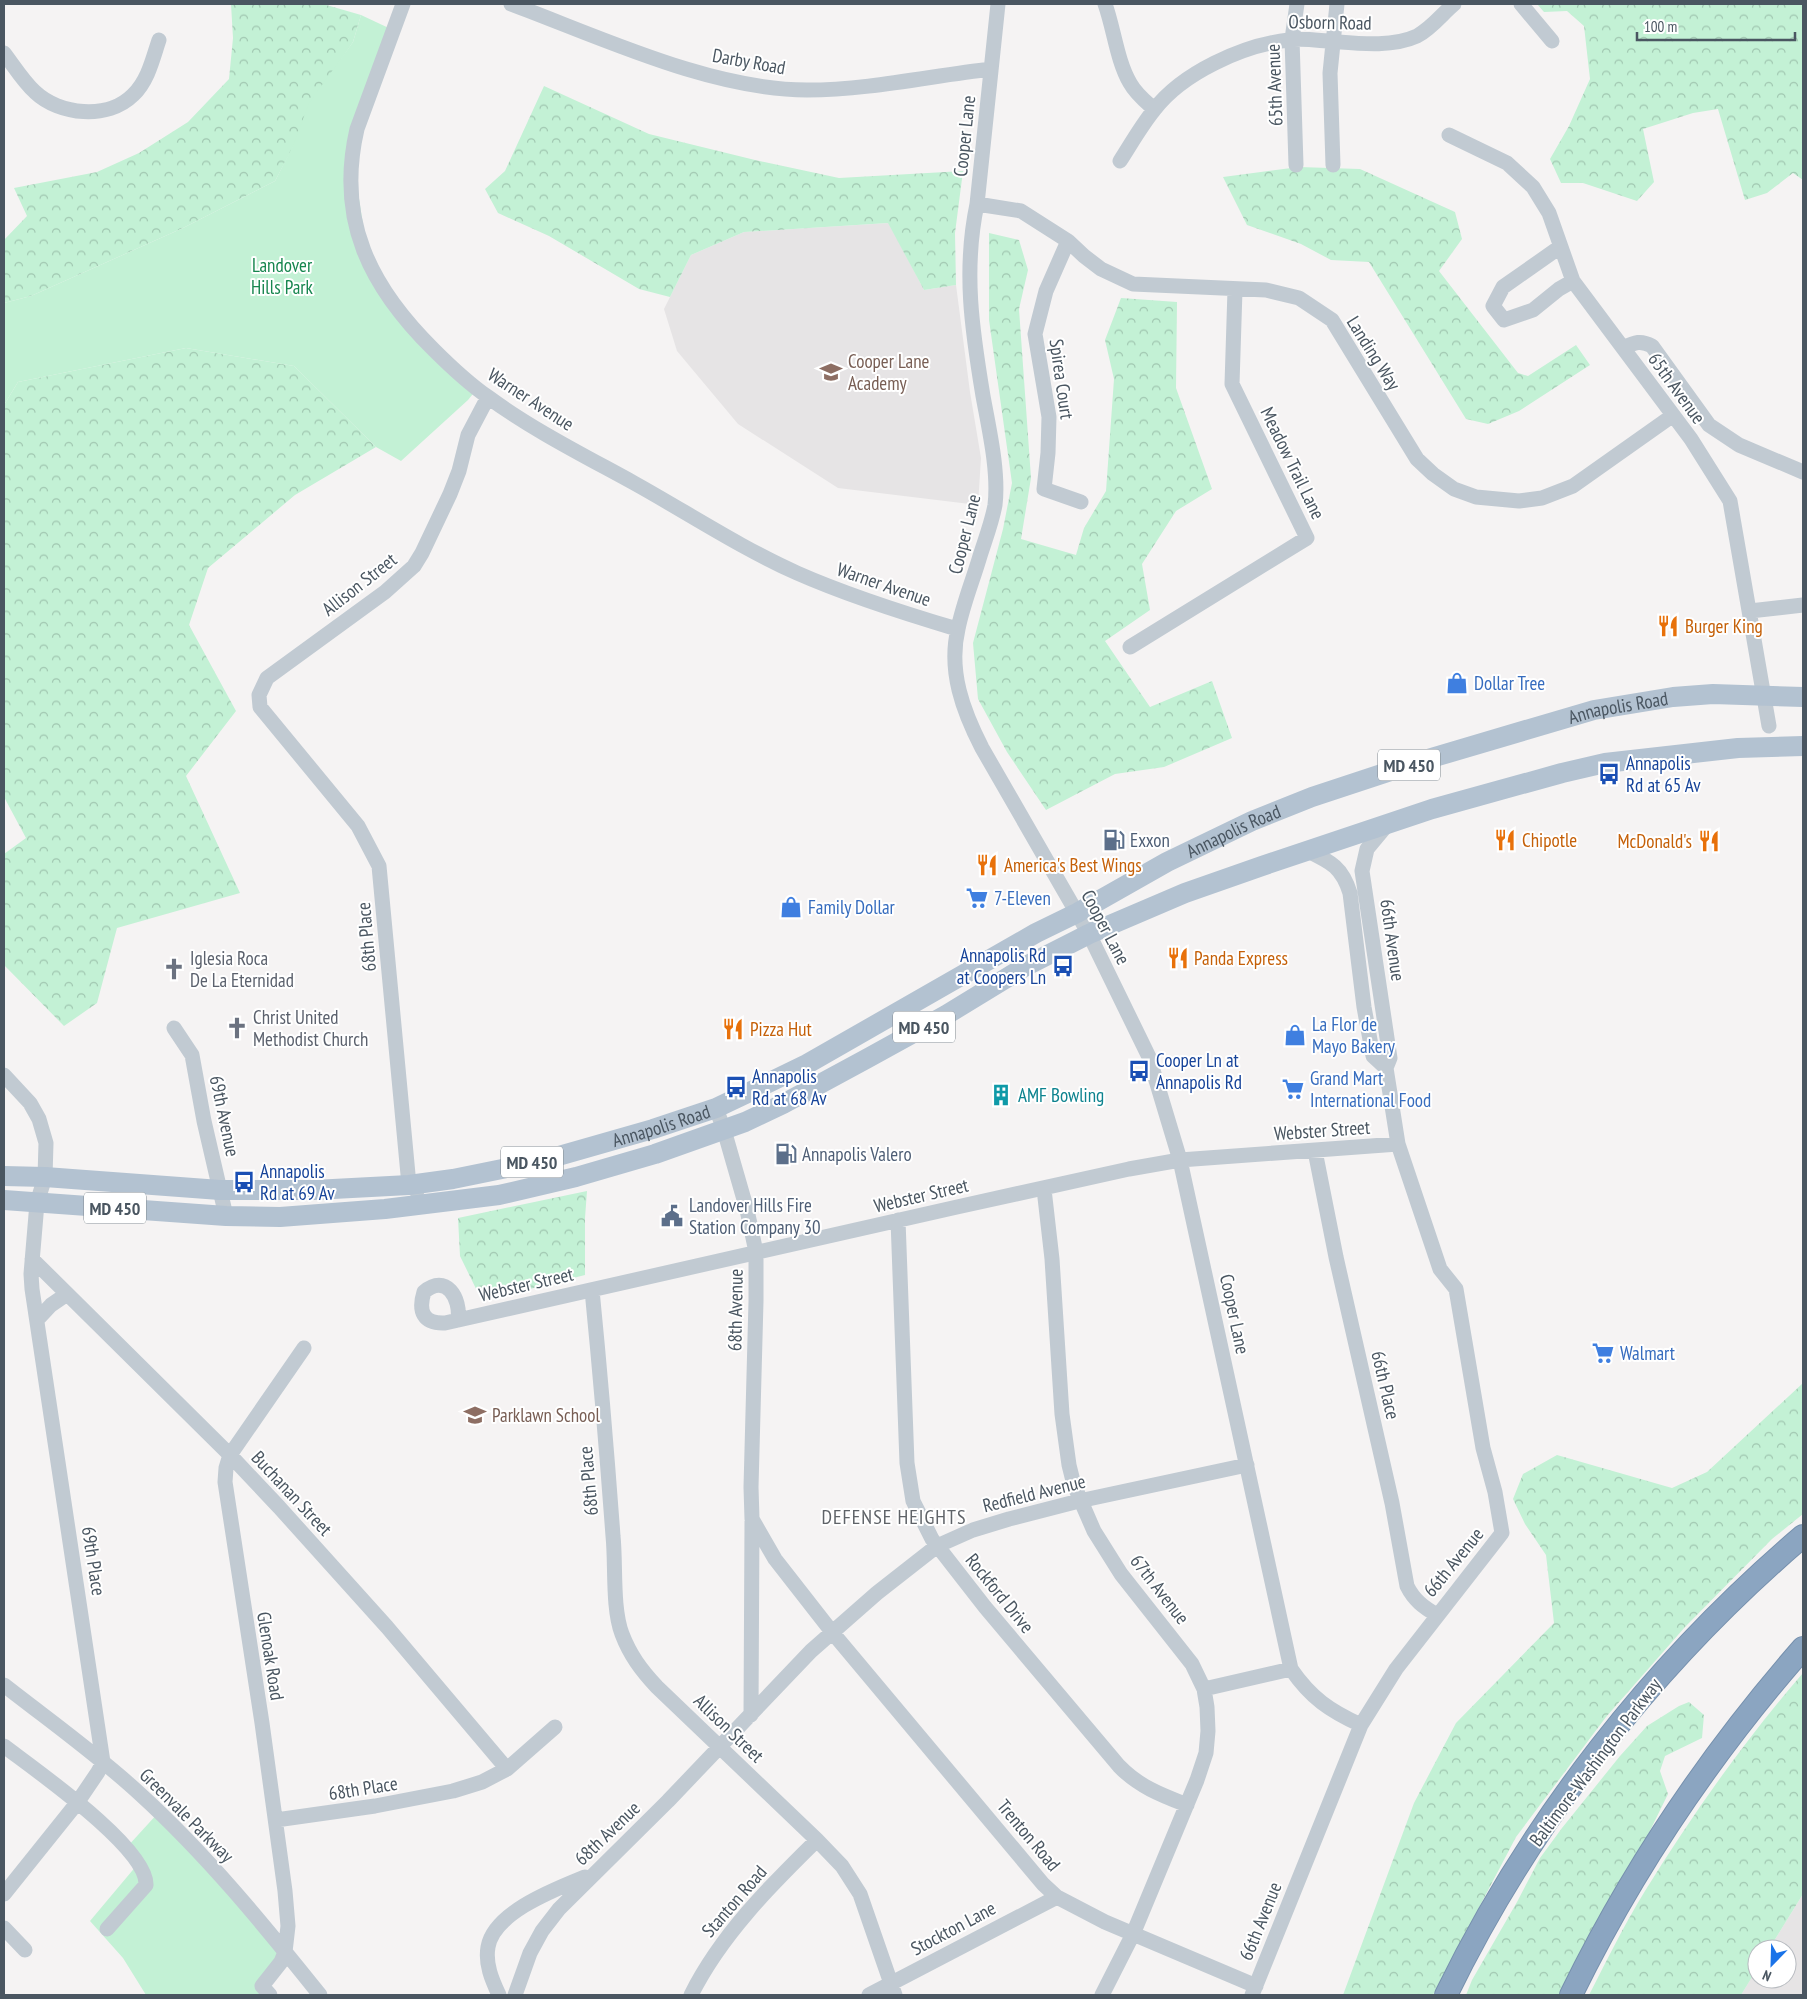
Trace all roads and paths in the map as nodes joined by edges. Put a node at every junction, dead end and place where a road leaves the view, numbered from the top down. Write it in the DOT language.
graph roads {
  1 [pos="403,4"];
  2 [pos="511,4"];
  3 [pos="998,4"];
  4 [pos="1105,4"];
  5 [pos="1297,4"];
  6 [pos="1336,4"];
  7 [pos="1454,4"];
  8 [pos="1521,4"];
  9 [pos="1292,39"];
  10 [pos="159,40"];
  11 [pos="1552,41"];
  12 [pos="1333,42"];
  13 [pos="4,53"];
  14 [pos="991,69"];
  15 [pos="1154,109"];
  16 [pos="1449,135"];
  17 [pos="1120,160"];
  18 [pos="1296,165"];
  19 [pos="1333,165"];
  20 [pos="977,204"];
  21 [pos="1068,241"];
  22 [pos="1560,247"];
  23 [pos="1573,281"];
  24 [pos="1235,290"];
  25 [pos="1623,348"];
  26 [pos="488,397"];
  27 [pos="1672,416"];
  28 [pos="1709,425"];
  29 [pos="1691,439"];
  30 [pos="1803,472"];
  31 [pos="1081,502"];
  32 [pos="1803,605"];
  33 [pos="1750,610"];
  34 [pos="957,629"];
  35 [pos="1130,647"];
  36 [pos="259,695"];
  37 [pos="1764,695"];
  38 [pos="1803,697"];
  39 [pos="1769,726"];
  40 [pos="1803,746"];
  41 [pos="1387,825"];
  42 [pos="1308,851"];
  43 [pos="1077,913"];
  44 [pos="1089,934"];
  45 [pos="174,1028"];
  46 [pos="1386,1068"];
  47 [pos="4,1075"];
  48 [pos="716,1108"];
  49 [pos="724,1130"];
  50 [pos="1398,1144"];
  51 [pos="1315,1151"];
  52 [pos="1180,1160"];
  53 [pos="4,1176"];
  54 [pos="45,1177"];
  55 [pos="409,1185"];
  56 [pos="1044,1189"];
  57 [pos="220,1190"];
  58 [pos="4,1200"];
  59 [pos="36,1203"];
  60 [pos="434,1203"];
  61 [pos="226,1216"];
  62 [pos="898,1220"];
  63 [pos="756,1252"];
  64 [pos="32,1260"];
  65 [pos="592,1290"];
  66 [pos="67,1294"];
  67 [pos="37,1320"];
  68 [pos="458,1320"];
  69 [pos="304,1348"];
  70 [pos="230,1455"];
  71 [pos="1247,1465"];
  72 [pos="1079,1501"];
  73 [pos="752,1519"];
  74 [pos="1803,1536"];
  75 [pos="937,1546"];
  76 [pos="1437,1615"];
  77 [pos="832,1632"];
  78 [pos="624,1638"];
  79 [pos="1803,1648"];
  80 [pos="1291,1668"];
  81 [pos="4,1685"];
  82 [pos="1204,1689"];
  83 [pos="751,1715"];
  84 [pos="1361,1725"];
  85 [pos="555,1727"];
  86 [pos="4,1746"];
  87 [pos="720,1747"];
  88 [pos="103,1762"];
  89 [pos="507,1769"];
  90 [pos="77,1803"];
  91 [pos="1187,1805"];
  92 [pos="276,1820"];
  93 [pos="817,1840"];
  94 [pos="593,1874"];
  95 [pos="4,1894"];
  96 [pos="1056,1897"];
  97 [pos="4,1928"];
  98 [pos="107,1929"];
  99 [pos="1134,1934"];
  100 [pos="25,1950"];
  101 [pos="286,1952"];
  102 [pos="893,1989"];
  103 [pos="266,1990"];
  104 [pos="1254,1990"];
  105 [pos="320,1995"];
  106 [pos="499,1995"];
  107 [pos="515,1995"];
  108 [pos="691,1995"];
  109 [pos="869,1995"];
  110 [pos="1102,1995"];
  111 [pos="1446,1995"];
  112 [pos="1571,1995"];
  1 -- 26 [label="street, Warner Avenue"];
  2 -- 14 [label="street, Darby Road"];
  3 -- 14 [label="street, Cooper Lane"];
  4 -- 15 [label="street"];
  5 -- 9 [label="street, 65th Avenue"];
  6 -- 12 [label="street"];
  7 -- 12 [label="street, Osborn Road"];
  8 -- 11 [label="street"];
  9 -- 12 [label="street, Osborn Road"];
  9 -- 15 [label="street, Osborn Road"];
  9 -- 18 [label="street, 65th Avenue"];
  10 -- 13 [label="street"];
  12 -- 19 [label="street"];
  14 -- 20 [label="street, Cooper Lane"];
  15 -- 17 [label="street, Osborn Road"];
  16 -- 22 [label="street, 65th Avenue"];
  20 -- 21 [label="street, Landing Way"];
  20 -- 34 [label="street, Cooper Lane"];
  21 -- 24 [label="street, Landing Way"];
  21 -- 31 [label="street, Spirea Court"];
  22 -- 23 [label="street, 65th Avenue"];
  22 -- 23 [label="street"];
  23 -- 25 [label="street, 65th Avenue"];
  24 -- 27 [label="street, Landing Way"];
  24 -- 35 [label="street, Meadow Trail Lane"];
  25 -- 27 [label="street, 65th Avenue"];
  25 -- 28 [label="street"];
  26 -- 34 [label="street, Warner Avenue"];
  26 -- 36 [label="street, Allison Street"];
  27 -- 29 [label="street, 65th Avenue"];
  28 -- 29 [label="street"];
  28 -- 30 [label="street"];
  29 -- 33 [label="street, 65th Avenue"];
  32 -- 33 [label="street"];
  33 -- 37 [label="street, 65th Avenue"];
  34 -- 43 [label="street, Cooper Lane"];
  36 -- 55 [label="street, 68th Place"];
  37 -- 38 [label="main road, Annapolis Road / MD 450"];
  37 -- 39 [label="street, 65th Avenue"];
  37 -- 43 [label="main road, Annapolis Road / MD 450"];
  40 -- 41 [label="main road, Annapolis Road / MD 450"];
  41 -- 42 [label="main road, Annapolis Road / MD 450"];
  41 -- 46 [label="street, 66th Avenue"];
  42 -- 44 [label="main road, Annapolis Road / MD 450"];
  42 -- 46 [label="street, 66th Avenue"];
  43 -- 44 [label="street, Cooper Lane"];
  43 -- 48 [label="main road, Annapolis Road / MD 450"];
  44 -- 49 [label="main road, Annapolis Road / MD 450"];
  44 -- 52 [label="street, Cooper Lane"];
  45 -- 57 [label="street, 69th Avenue"];
  46 -- 50 [label="street, 66th Avenue"];
  47 -- 54 [label="street, 69th Place"];
  48 -- 49 [label="street, 68th Avenue"];
  48 -- 55 [label="main road, Annapolis Road / MD 450"];
  49 -- 60 [label="main road, Annapolis Road / MD 450"];
  49 -- 63 [label="street, 68th Avenue"];
  50 -- 51 [label="street, Webster Street"];
  50 -- 76 [label="street, 66th Avenue"];
  51 -- 52 [label="street, Webster Street"];
  51 -- 76 [label="street, 66th Place"];
  52 -- 56 [label="street, Webster Street"];
  52 -- 71 [label="street, Cooper Lane"];
  53 -- 54 [label="main road, Annapolis Road / MD 450"];
  54 -- 57 [label="main road, Annapolis Road / MD 450"];
  54 -- 59 [label="street, 69th Place"];
  55 -- 57 [label="main road, Annapolis Road / MD 450"];
  55 -- 60 [label="street"];
  56 -- 62 [label="street, Webster Street"];
  56 -- 72 [label="street, 67th Avenue"];
  57 -- 61 [label="street, 69th Avenue"];
  58 -- 59 [label="main road, Annapolis Road / MD 450"];
  59 -- 61 [label="main road, Annapolis Road / MD 450"];
  59 -- 64 [label="street, 69th Place"];
  60 -- 61 [label="main road, Annapolis Road / MD 450"];
  62 -- 63 [label="street, Webster Street"];
  62 -- 75 [label="street, Rockford Drive"];
  63 -- 65 [label="street, Webster Street"];
  63 -- 73 [label="street, 68th Avenue"];
  64 -- 66 [label="street, Buchanan Street"];
  64 -- 67 [label="street, 69th Place"];
  65 -- 68 [label="street, Webster Street"];
  65 -- 78 [label="street, 68th Place"];
  66 -- 67 [label="street"];
  66 -- 70 [label="street, Buchanan Street"];
  67 -- 88 [label="street, 69th Place"];
  69 -- 70 [label="street, Glenoak Road"];
  70 -- 89 [label="street, Buchanan Street"];
  70 -- 92 [label="street, Glenoak Road"];
  71 -- 72 [label="street, Redfield Avenue"];
  71 -- 80 [label="street, Cooper Lane"];
  72 -- 75 [label="street, Redfield Avenue"];
  72 -- 82 [label="street, 67th Avenue"];
  73 -- 77 [label="street, 68th Avenue"];
  73 -- 83 [label="street, 68th Avenue"];
  74 -- 111 [label="highway, Baltimore-Washington Parkway"];
  75 -- 77 [label="street, Redfield Avenue"];
  75 -- 91 [label="street, Rockford Drive"];
  76 -- 84 [label="street, 66th Avenue"];
  77 -- 83 [label="street, 68th Avenue"];
  77 -- 96 [label="street, Trenton Road"];
  78 -- 87 [label="street, Allison Street"];
  79 -- 112 [label="highway"];
  80 -- 82 [label="street"];
  80 -- 84 [label="street, Cooper Lane"];
  81 -- 88 [label="street, Greenvale Parkway"];
  82 -- 91 [label="street, 67th Avenue"];
  83 -- 87 [label="street, 68th Avenue"];
  84 -- 104 [label="street, 66th Avenue"];
  85 -- 89 [label="street, 68th Place"];
  86 -- 90 [label="street"];
  87 -- 93 [label="street, Allison Street"];
  87 -- 94 [label="street, 68th Avenue"];
  88 -- 90 [label="street"];
  88 -- 101 [label="street, Greenvale Parkway"];
  89 -- 92 [label="street, 68th Place"];
  90 -- 95 [label="street"];
  90 -- 98 [label="street"];
  91 -- 99 [label="street, 67th Avenue"];
  92 -- 101 [label="street, Glenoak Road"];
  93 -- 102 [label="street, Allison Street"];
  93 -- 108 [label="street, Stanton Road"];
  94 -- 106 [label="street"];
  94 -- 107 [label="street, 68th Avenue"];
  96 -- 99 [label="street, Trenton Road"];
  96 -- 102 [label="street, Stockton Lane"];
  97 -- 100 [label="street"];
  99 -- 104 [label="street, Trenton Road"];
  99 -- 110 [label="street, 67th Avenue"];
  101 -- 103 [label="street, Glenoak Road"];
  101 -- 105 [label="street, Greenvale Parkway"];
  102 -- 109 [label="street, Stockton Lane"];
}
